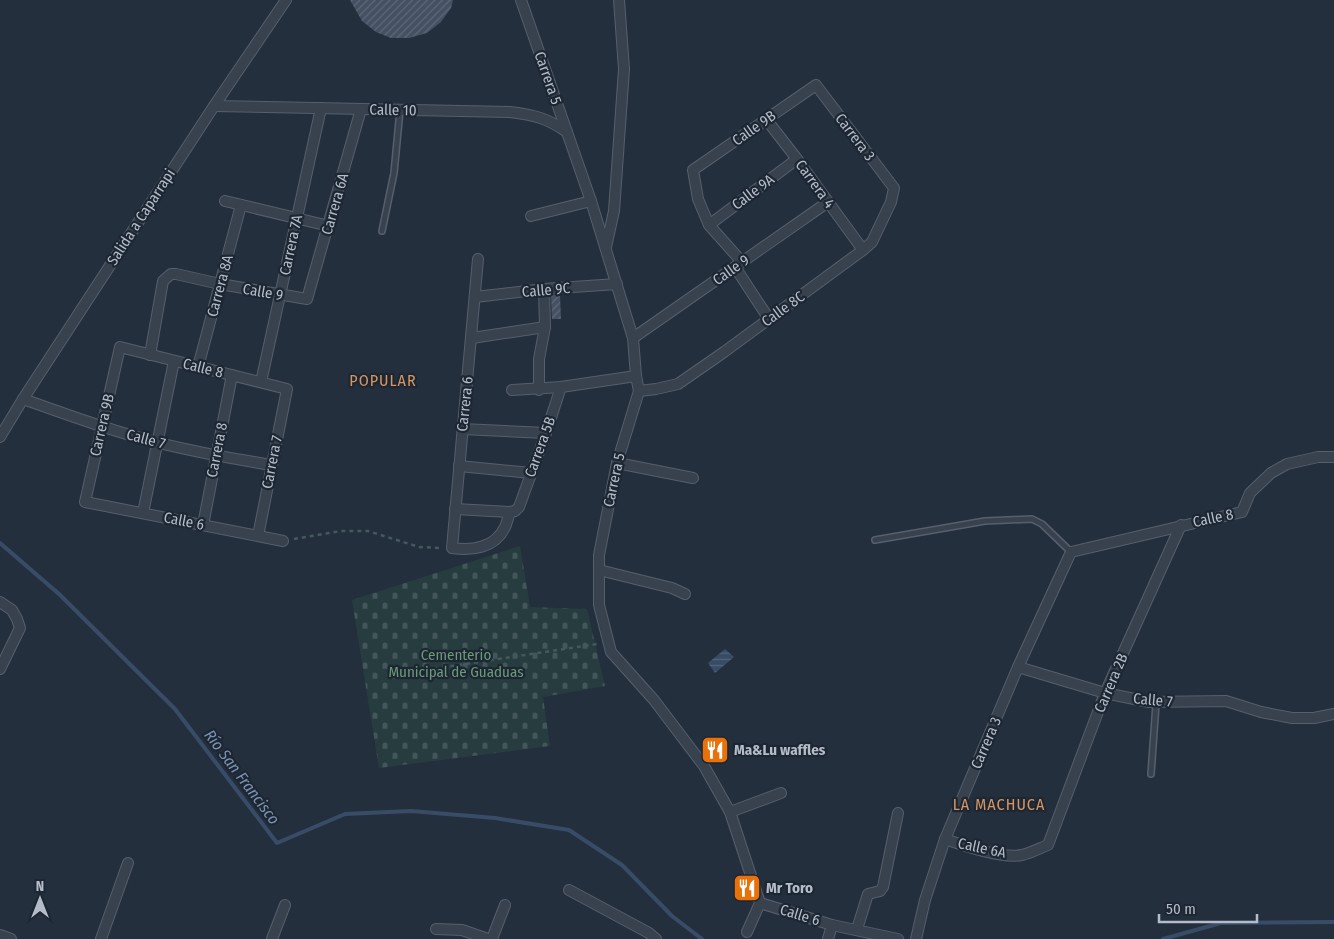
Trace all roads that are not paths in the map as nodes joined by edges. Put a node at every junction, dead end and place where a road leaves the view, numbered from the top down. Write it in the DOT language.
graph roads {
  1 [pos="286,0"];
  2 [pos="534,0"];
  3 [pos="619,0"];
  4 [pos="623,0"];
  5 [pos="522,3"];
  6 [pos="621,18"];
  7 [pos="816,85"];
  8 [pos="214,106"];
  9 [pos="321,108"];
  10 [pos="361,109"];
  11 [pos="400,110"];
  12 [pos="766,120"];
  13 [pos="567,132"];
  14 [pos="797,159"];
  15 [pos="894,188"];
  16 [pos="225,201"];
  17 [pos="591,201"];
  18 [pos="828,202"];
  19 [pos="241,205"];
  20 [pos="531,216"];
  21 [pos="297,219"];
  22 [pos="709,225"];
  23 [pos="329,226"];
  24 [pos="382,231"];
  25 [pos="606,248"];
  26 [pos="863,250"];
  27 [pos="478,259"];
  28 [pos="738,265"];
  29 [pos="220,284"];
  30 [pos="617,284"];
  31 [pos="544,289"];
  32 [pos="280,294"];
  33 [pos="474,298"];
  34 [pos="308,299"];
  35 [pos="769,319"];
  36 [pos="545,328"];
  37 [pos="472,338"];
  38 [pos="633,338"];
  39 [pos="120,347"];
  40 [pos="150,355"];
  41 [pos="174,361"];
  42 [pos="198,367"];
  43 [pos="232,375"];
  44 [pos="636,376"];
  45 [pos="261,382"];
  46 [pos="560,387"];
  47 [pos="287,389"];
  48 [pos="512,390"];
  49 [pos="539,390"];
  50 [pos="639,391"];
  51 [pos="23,399"];
  52 [pos="102,427"];
  53 [pos="462,429"];
  54 [pos="546,434"];
  55 [pos="0,437"];
  56 [pos="158,442"];
  57 [pos="216,456"];
  58 [pos="1334,457"];
  59 [pos="616,463"];
  60 [pos="272,465"];
  61 [pos="458,466"];
  62 [pos="531,473"];
  63 [pos="693,478"];
  64 [pos="85,502"];
  65 [pos="455,509"];
  66 [pos="514,509"];
  67 [pos="143,514"];
  68 [pos="203,525"];
  69 [pos="1181,525"];
  70 [pos="258,536"];
  71 [pos="875,540"];
  72 [pos="284,541"];
  73 [pos="1071,552"];
  74 [pos="599,570"];
  75 [pos="686,594"];
  76 [pos="0,602"];
  77 [pos="4,651"];
  78 [pos="1018,667"];
  79 [pos="0,669"];
  80 [pos="1105,693"];
  81 [pos="1156,704"];
  82 [pos="1334,714"];
  83 [pos="1151,774"];
  84 [pos="781,793"];
  85 [pos="730,812"];
  86 [pos="898,813"];
  87 [pos="945,839"];
  88 [pos="1048,845"];
  89 [pos="128,863"];
  90 [pos="569,890"];
  91 [pos="760,903"];
  92 [pos="285,906"];
  93 [pos="505,906"];
  94 [pos="832,925"];
  95 [pos="436,929"];
  96 [pos="857,929"];
  97 [pos="747,932"];
  98 [pos="0,935"];
  99 [pos="11,939"];
  100 [pos="100,939"];
  101 [pos="272,939"];
  102 [pos="488,939"];
  103 [pos="492,939"];
  104 [pos="656,939"];
  105 [pos="828,939"];
  106 [pos="898,939"];
  107 [pos="916,939"];
  1 -- 8 [label="street, Salida a Caparrapi"];
  2 -- 5 [label="street"];
  3 -- 6 [label="street"];
  4 -- 6 [label="street"];
  5 -- 13 [label="street, Carrera 5"];
  6 -- 25 [label="street"];
  7 -- 12 [label="street, Calle 9B"];
  7 -- 15 [label="street, Carrera 3"];
  8 -- 9 [label="street, Calle 10"];
  8 -- 51 [label="street, Salida a Caparrapi"];
  9 -- 10 [label="street, Calle 10"];
  9 -- 21 [label="street, Carrera 7A"];
  10 -- 11 [label="street, Calle 10"];
  10 -- 23 [label="street, Carrera 6A"];
  11 -- 13 [label="street, Calle 10"];
  11 -- 24 [label="lane"];
  12 -- 14 [label="street, Carrera 4"];
  12 -- 22 [label="street, Calle 9B"];
  13 -- 17 [label="street, Carrera 5"];
  14 -- 18 [label="street, Carrera 4"];
  14 -- 22 [label="street, Calle 9A"];
  15 -- 26 [label="street, Calle 8C"];
  16 -- 19 [label="street"];
  17 -- 20 [label="street"];
  17 -- 25 [label="street, Carrera 5"];
  18 -- 26 [label="street, Carrera 4"];
  18 -- 28 [label="street, Calle 9"];
  19 -- 21 [label="street"];
  19 -- 29 [label="street, Carrera 8A"];
  21 -- 23 [label="street"];
  21 -- 32 [label="street, Carrera 7A"];
  22 -- 28 [label="street"];
  23 -- 34 [label="street, Carrera 6A"];
  25 -- 30 [label="street, Carrera 5"];
  26 -- 35 [label="street, Calle 8C"];
  27 -- 33 [label="street, Carrera 6"];
  28 -- 35 [label="street"];
  28 -- 38 [label="street, Calle 9"];
  29 -- 32 [label="street, Calle 9"];
  29 -- 40 [label="street, Calle 9"];
  29 -- 42 [label="street, Carrera 8A"];
  30 -- 31 [label="street, Calle 9C"];
  30 -- 38 [label="street, Carrera 5"];
  31 -- 33 [label="street, Calle 9C"];
  31 -- 36 [label="street"];
  32 -- 34 [label="street, Calle 9"];
  32 -- 45 [label="street, Carrera 7A"];
  33 -- 37 [label="street, Carrera 6"];
  35 -- 50 [label="street, Calle 8C"];
  36 -- 37 [label="street"];
  36 -- 49 [label="street"];
  37 -- 53 [label="street, Carrera 6"];
  38 -- 44 [label="street, Carrera 5"];
  39 -- 40 [label="street, Calle 8"];
  39 -- 52 [label="street, Carrera 9B"];
  40 -- 41 [label="street, Calle 8"];
  41 -- 42 [label="street, Calle 8"];
  41 -- 56 [label="street"];
  42 -- 43 [label="street, Calle 8"];
  43 -- 45 [label="street, Calle 8"];
  43 -- 57 [label="street, Carrera 8"];
  44 -- 46 [label="street"];
  44 -- 50 [label="street, Carrera 5"];
  45 -- 47 [label="street, Calle 8"];
  46 -- 49 [label="street"];
  46 -- 54 [label="street, Carrera 5B"];
  47 -- 60 [label="street, Carrera 7"];
  48 -- 49 [label="street"];
  50 -- 59 [label="street, Carrera 5"];
  51 -- 52 [label="street, Calle 7"];
  51 -- 55 [label="street, Salida a Caparrapi"];
  52 -- 56 [label="street, Calle 7"];
  52 -- 64 [label="street, Carrera 9B"];
  53 -- 54 [label="street"];
  53 -- 61 [label="street, Carrera 6"];
  54 -- 62 [label="street, Carrera 5B"];
  56 -- 57 [label="street, Calle 7"];
  56 -- 67 [label="street"];
  57 -- 60 [label="street, Calle 7"];
  57 -- 68 [label="street, Carrera 8"];
  58 -- 69 [label="street, Calle 8"];
  59 -- 63 [label="street"];
  59 -- 74 [label="street, Carrera 5"];
  60 -- 70 [label="street, Carrera 7"];
  61 -- 62 [label="street"];
  61 -- 65 [label="street, Carrera 6"];
  62 -- 66 [label="street, Carrera 5B"];
  64 -- 67 [label="street, Calle 6"];
  65 -- 66 [label="street"];
  65 -- 66 [label="street, Carrera 6"];
  67 -- 68 [label="street, Calle 6"];
  68 -- 70 [label="street, Calle 6"];
  69 -- 73 [label="street, Calle 8"];
  69 -- 80 [label="street, Carrera 2B"];
  70 -- 72 [label="street, Calle 6"];
  71 -- 73 [label="lane"];
  73 -- 78 [label="street, Carrera 3"];
  74 -- 75 [label="street"];
  74 -- 85 [label="street, Carrera 5"];
  76 -- 77 [label="street"];
  77 -- 79 [label="street"];
  78 -- 80 [label="street, Calle 7"];
  78 -- 87 [label="street, Carrera 3"];
  80 -- 81 [label="street, Calle 7"];
  80 -- 88 [label="street, Carrera 2B"];
  81 -- 82 [label="street, Calle 7"];
  81 -- 83 [label="lane"];
  84 -- 85 [label="street"];
  85 -- 91 [label="street, Carrera 5"];
  86 -- 96 [label="street"];
  87 -- 88 [label="street, Calle 6A"];
  87 -- 107 [label="street, Carrera 3"];
  89 -- 100 [label="street"];
  90 -- 104 [label="street"];
  91 -- 94 [label="street, Calle 6"];
  91 -- 97 [label="street"];
  92 -- 101 [label="street"];
  93 -- 103 [label="street"];
  94 -- 96 [label="street, Calle 6"];
  94 -- 105 [label="street"];
  95 -- 102 [label="street"];
  96 -- 106 [label="street, Calle 6"];
  98 -- 99 [label="street"];
}
